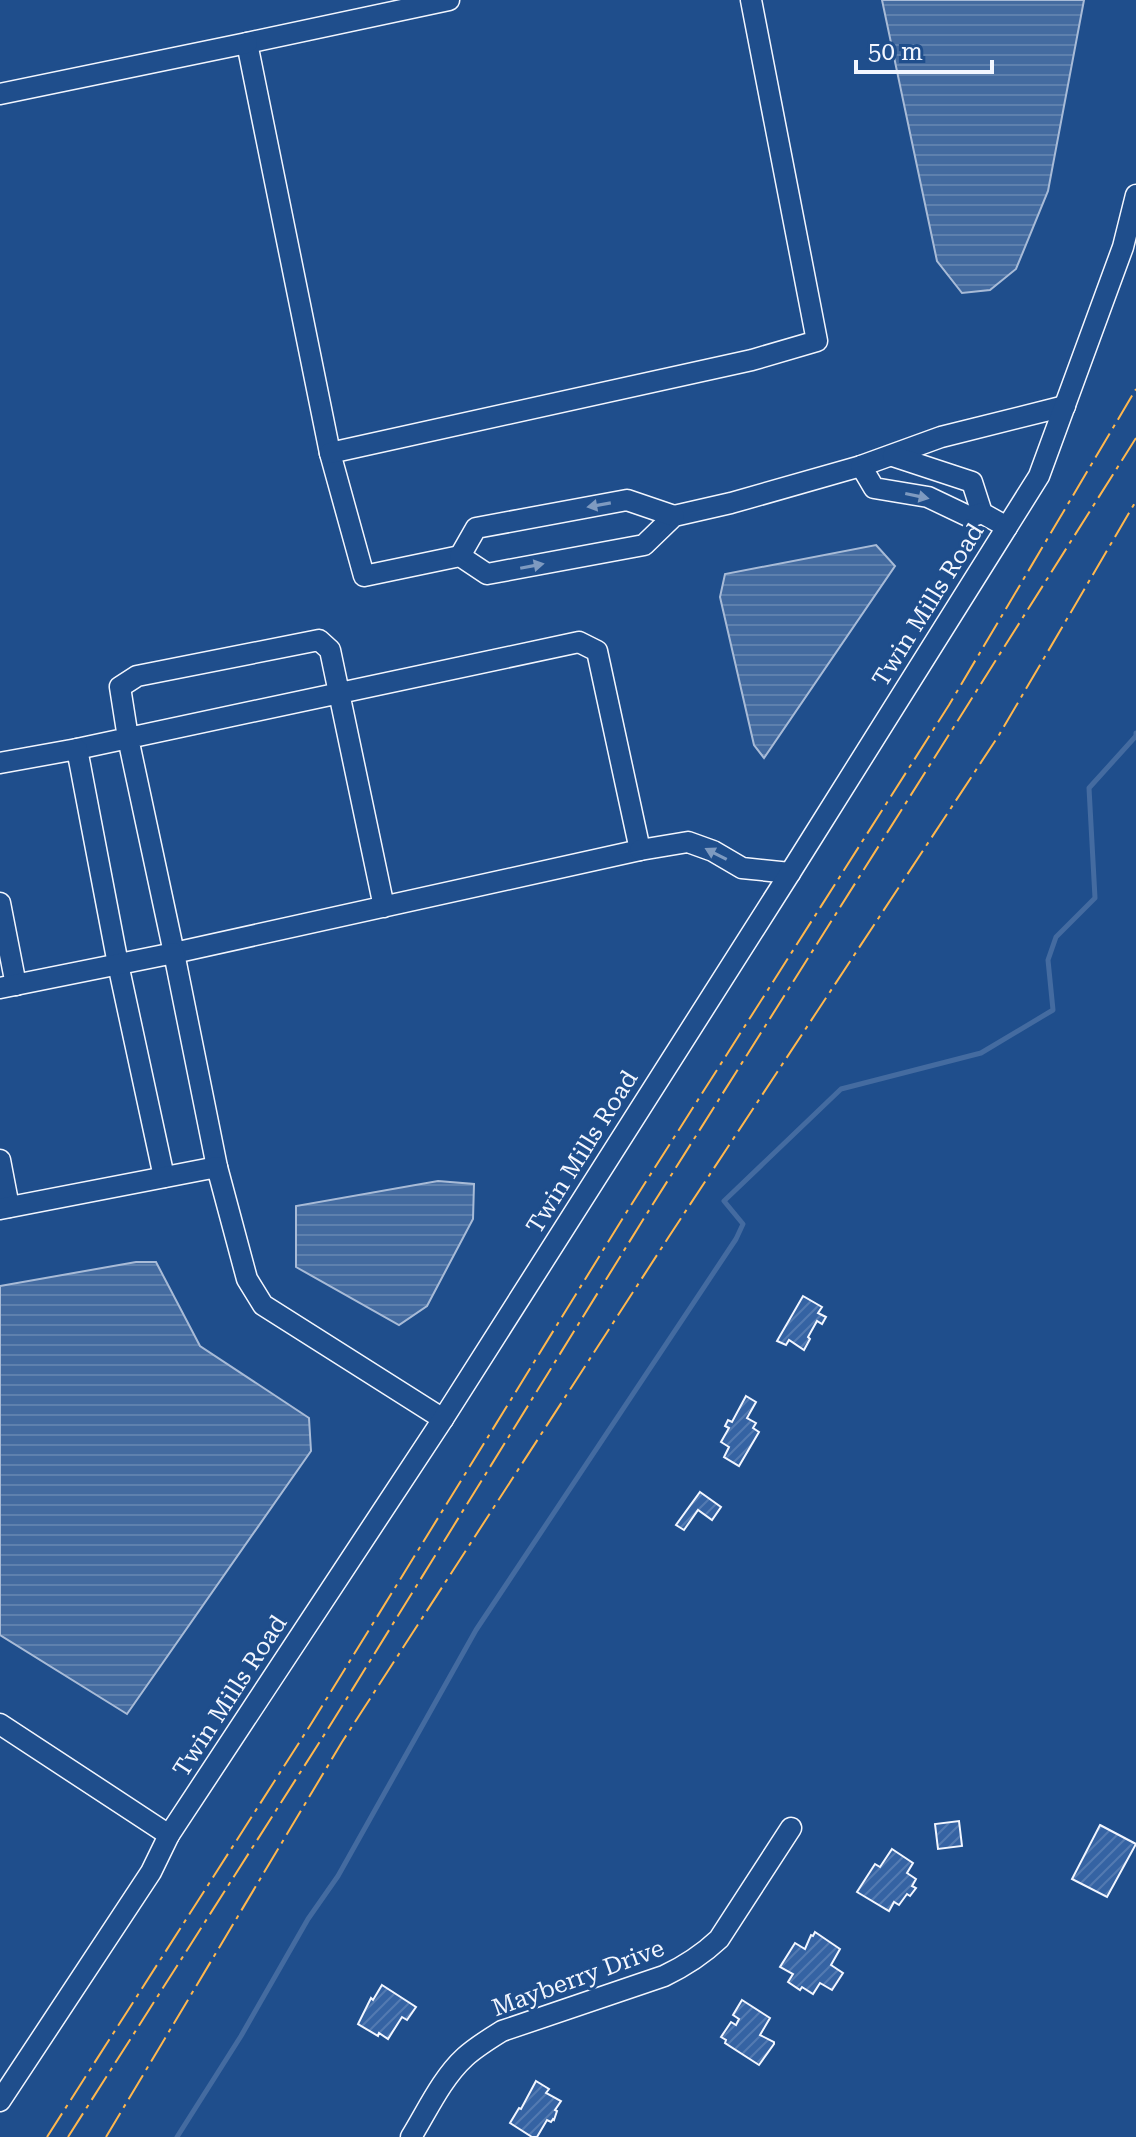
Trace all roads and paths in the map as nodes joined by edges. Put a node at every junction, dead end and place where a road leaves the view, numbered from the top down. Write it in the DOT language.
graph roads {
  1 [pos="449,0"];
  2 [pos="751,0"];
  3 [pos="247,43"];
  4 [pos="0,94"];
  5 [pos="1136,195"];
  6 [pos="1065,406"];
  7 [pos="330,453"];
  8 [pos="893,456"];
  9 [pos="861,466"];
  10 [pos="982,513"];
  11 [pos="674,516"];
  12 [pos="1007,527"];
  13 [pos="460,556"];
  14 [pos="340,693"];
  15 [pos="128,738"];
  16 [pos="77,749"];
  17 [pos="0,763"];
  18 [pos="640,850"];
  19 [pos="790,873"];
  20 [pos="0,903"];
  21 [pos="384,907"];
  22 [pos="174,953"];
  23 [pos="118,964"];
  24 [pos="8,987"];
  25 [pos="0,1160"];
  26 [pos="217,1167"];
  27 [pos="164,1177"];
  28 [pos="5,1208"];
  29 [pos="443,1419"];
  30 [pos="0,1724"];
  31 [pos="791,1828"];
  32 [pos="169,1835"];
  33 [pos="0,2101"];
  34 [pos="411,2137"];
  1 -- 3 [label="street"];
  2 -- 7 [label="street"];
  3 -- 4 [label="street"];
  3 -- 7 [label="street"];
  5 -- 6 [label="street, Twin Mills Road"];
  6 -- 8 [label="street"];
  6 -- 12 [label="street, Twin Mills Road"];
  7 -- 13 [label="street"];
  8 -- 9 [label="street"];
  8 -- 10 [label="street"];
  9 -- 10 [label="street, one-way"];
  9 -- 11 [label="street"];
  10 -- 12 [label="street"];
  13 -- 11 [label="street, one-way"];
  11 -- 13 [label="street, one-way"];
  12 -- 19 [label="street, Twin Mills Road"];
  14 -- 15 [label="street"];
  14 -- 15 [label="street"];
  14 -- 18 [label="street"];
  14 -- 21 [label="street"];
  15 -- 16 [label="street"];
  15 -- 22 [label="street"];
  16 -- 17 [label="street"];
  16 -- 23 [label="street"];
  19 -- 18 [label="street, one-way"];
  18 -- 21 [label="street"];
  19 -- 29 [label="street, Twin Mills Road"];
  20 -- 24 [label="street"];
  21 -- 22 [label="street"];
  22 -- 23 [label="street"];
  22 -- 26 [label="street"];
  23 -- 24 [label="street"];
  23 -- 27 [label="street"];
  25 -- 28 [label="street"];
  26 -- 27 [label="street"];
  26 -- 29 [label="street"];
  27 -- 28 [label="street"];
  29 -- 32 [label="street, Twin Mills Road"];
  30 -- 32 [label="street"];
  31 -- 34 [label="street, Mayberry Drive"];
  32 -- 33 [label="street, Twin Mills Road"];
}
